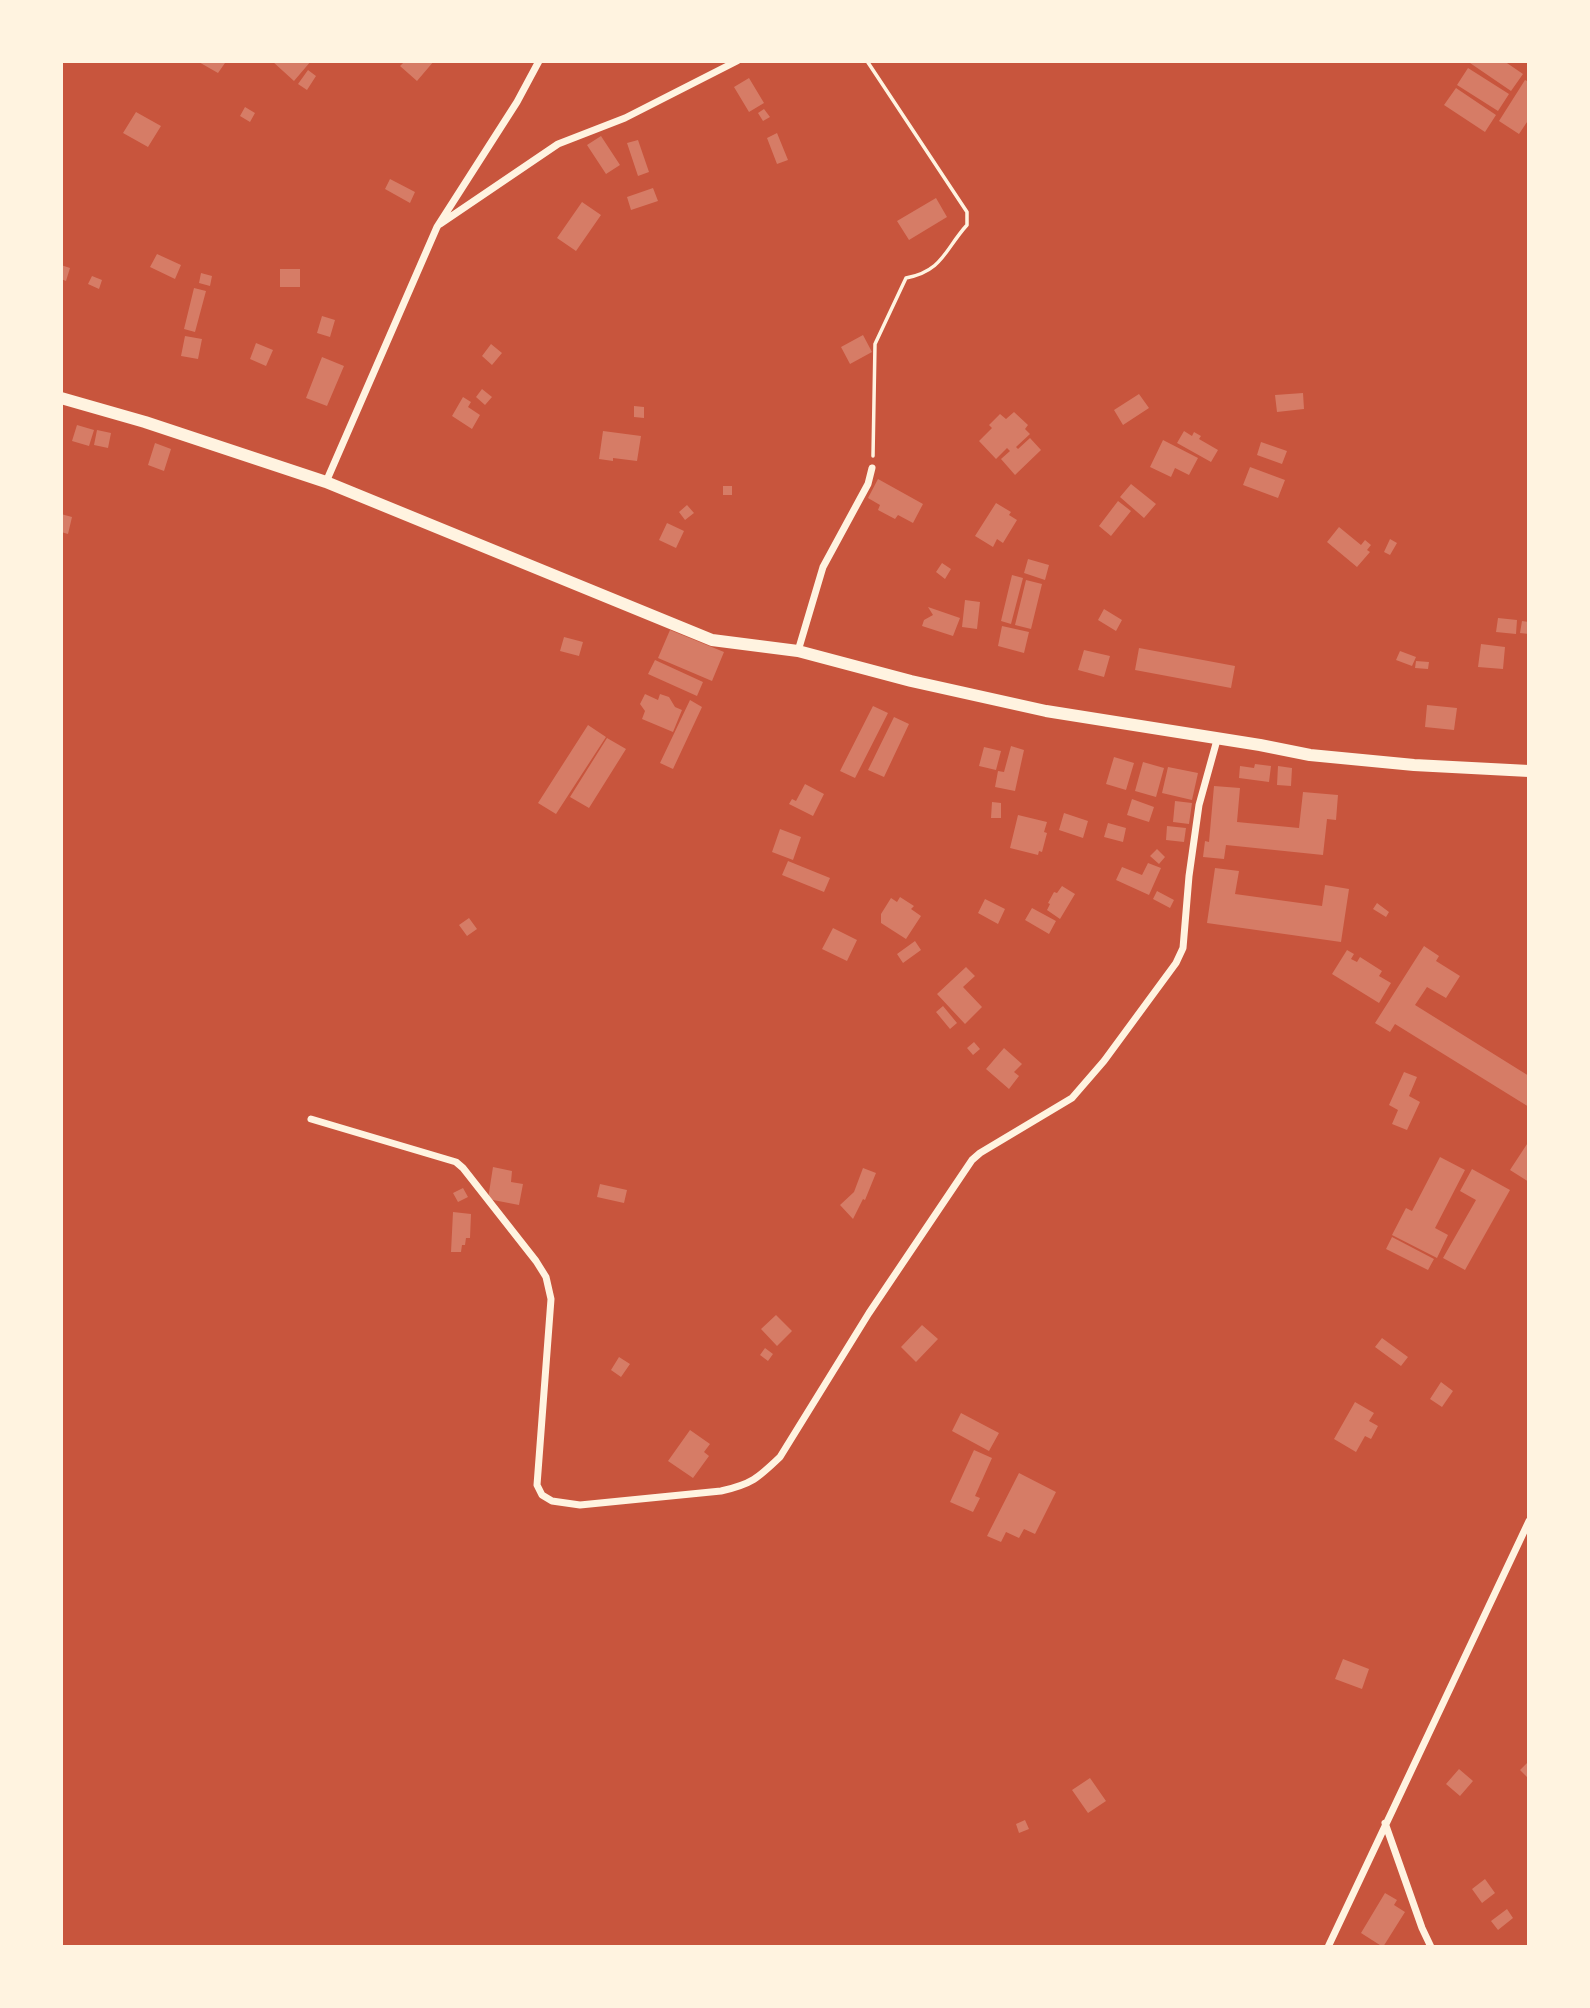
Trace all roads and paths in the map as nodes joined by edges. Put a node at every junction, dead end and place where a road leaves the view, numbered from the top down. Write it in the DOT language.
graph roads {
  1 [pos="539,61"];
  2 [pos="737,61"];
  3 [pos="867,61"];
  4 [pos="437,227"];
  5 [pos="61,398"];
  6 [pos="872,468"];
  7 [pos="326,482"];
  8 [pos="797,651"];
  9 [pos="1217,740"];
  10 [pos="1529,771"];
  11 [pos="311,1119"];
  12 [pos="1529,1521"];
  13 [pos="1385,1823"];
  14 [pos="1328,1947"];
  15 [pos="1431,1947"];
  1 -- 4 [label="street"];
  2 -- 4 [label="street"];
  3 -- 6 [label="path"];
  4 -- 7 [label="street"];
  5 -- 7 [label="main road"];
  6 -- 8 [label="street"];
  7 -- 8 [label="main road"];
  8 -- 9 [label="main road"];
  9 -- 10 [label="main road"];
  9 -- 11 [label="street"];
  12 -- 13 [label="street"];
  13 -- 14 [label="street"];
  13 -- 15 [label="street"];
}
